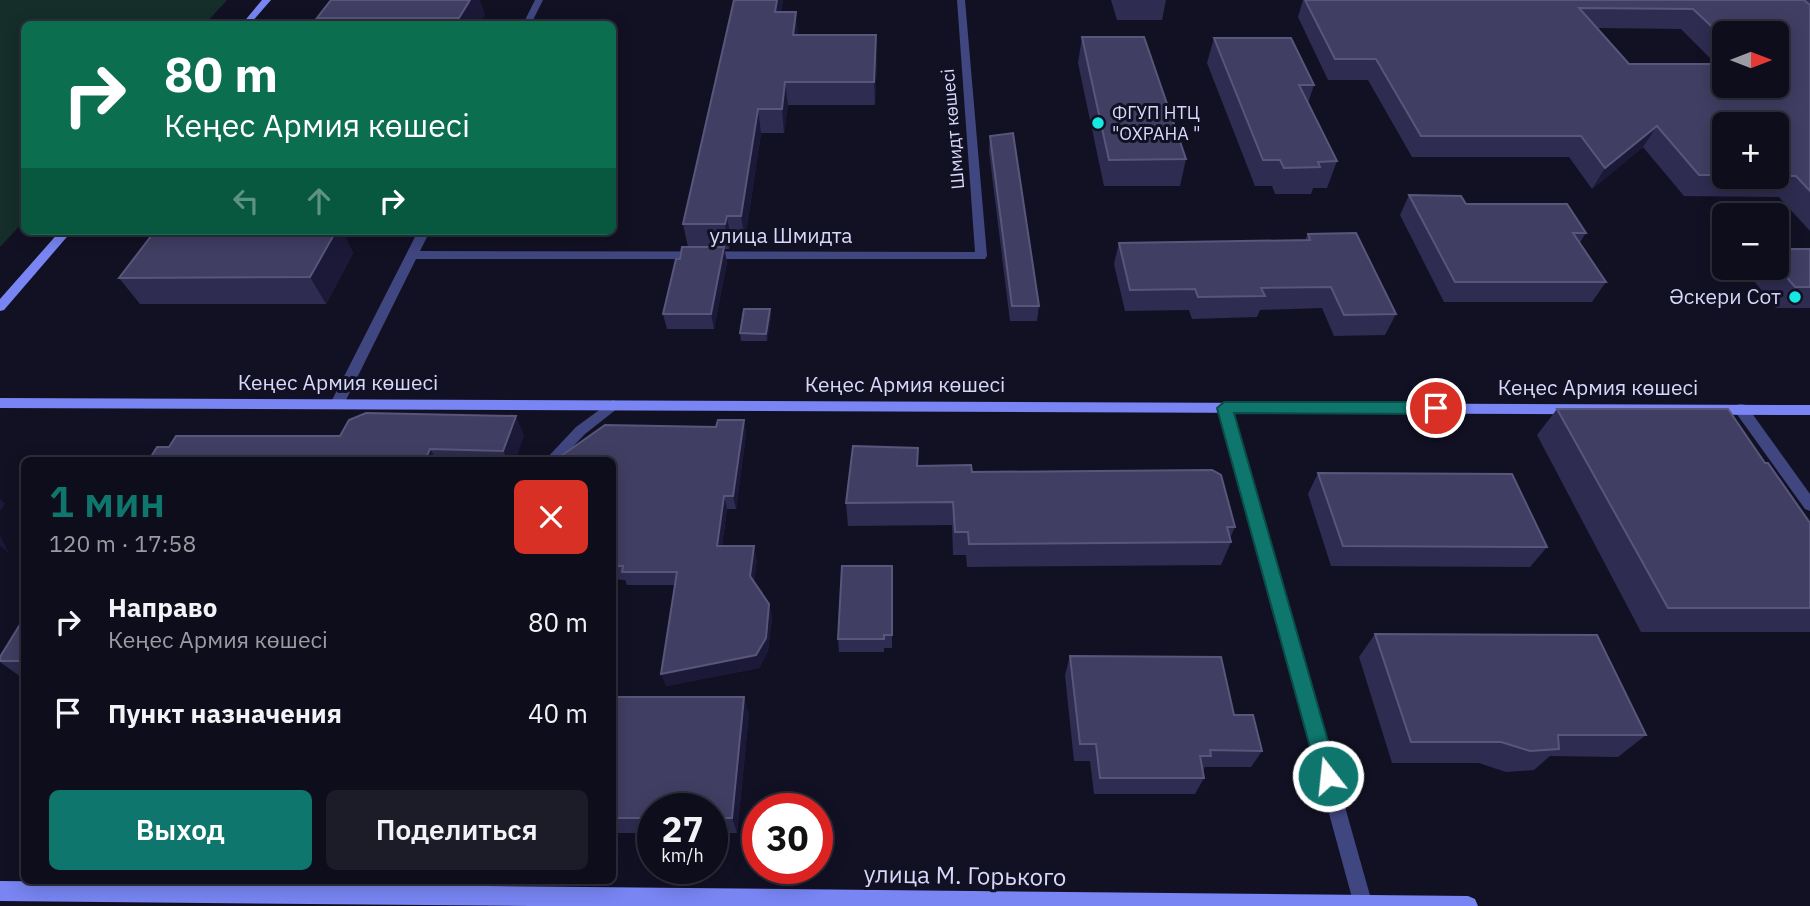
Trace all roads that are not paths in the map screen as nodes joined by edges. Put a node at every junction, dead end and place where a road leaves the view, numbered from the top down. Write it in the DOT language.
graph roads {
  1 [pos="267,0"];
  2 [pos="539,0"];
  3 [pos="961,0"];
  4 [pos="249,21"];
  5 [pos="528,21"];
  6 [pos="63,235"];
  7 [pos="422,235"];
  8 [pos="412,255"];
  9 [pos="981,256"];
  10 [pos="0,307"];
  11 [pos="0,403"];
  12 [pos="337,404"];
  13 [pos="613,405"];
  14 [pos="1224,408"];
  15 [pos="1741,409"];
  16 [pos="1810,410"];
  17 [pos="555,457"];
  18 [pos="1810,505"];
  19 [pos="385,887"];
  20 [pos="0,891"];
  21 [pos="1041,904"];
  22 [pos="1364,905"];
  23 [pos="1468,906"];
  1 -- 4 [label="main road"];
  2 -- 5 [label="street"];
  3 -- 9 [label="street, Шмидт көшесі"];
  6 -- 10 [label="main road"];
  7 -- 8 [label="street"];
  8 -- 9 [label="street, улица Шмидта"];
  8 -- 12 [label="street"];
  11 -- 12 [label="main road, Кеңес Армия көшесі"];
  12 -- 13 [label="main road, Кеңес Армия көшесі"];
  13 -- 14 [label="main road, Кеңес Армия көшесі"];
  13 -- 17 [label="street"];
  14 -- 15 [label="main road, Кеңес Армия көшесі"];
  14 -- 22 [label="street"];
  15 -- 16 [label="main road, Кеңес Армия көшесі"];
  15 -- 18 [label="street"];
  19 -- 20 [label="main road, улица М. Горького"];
  19 -- 21 [label="main road, улица М. Горького"];
  21 -- 22 [label="main road, улица М. Горького"];
  22 -- 23 [label="main road, улица М. Горького"];
}
